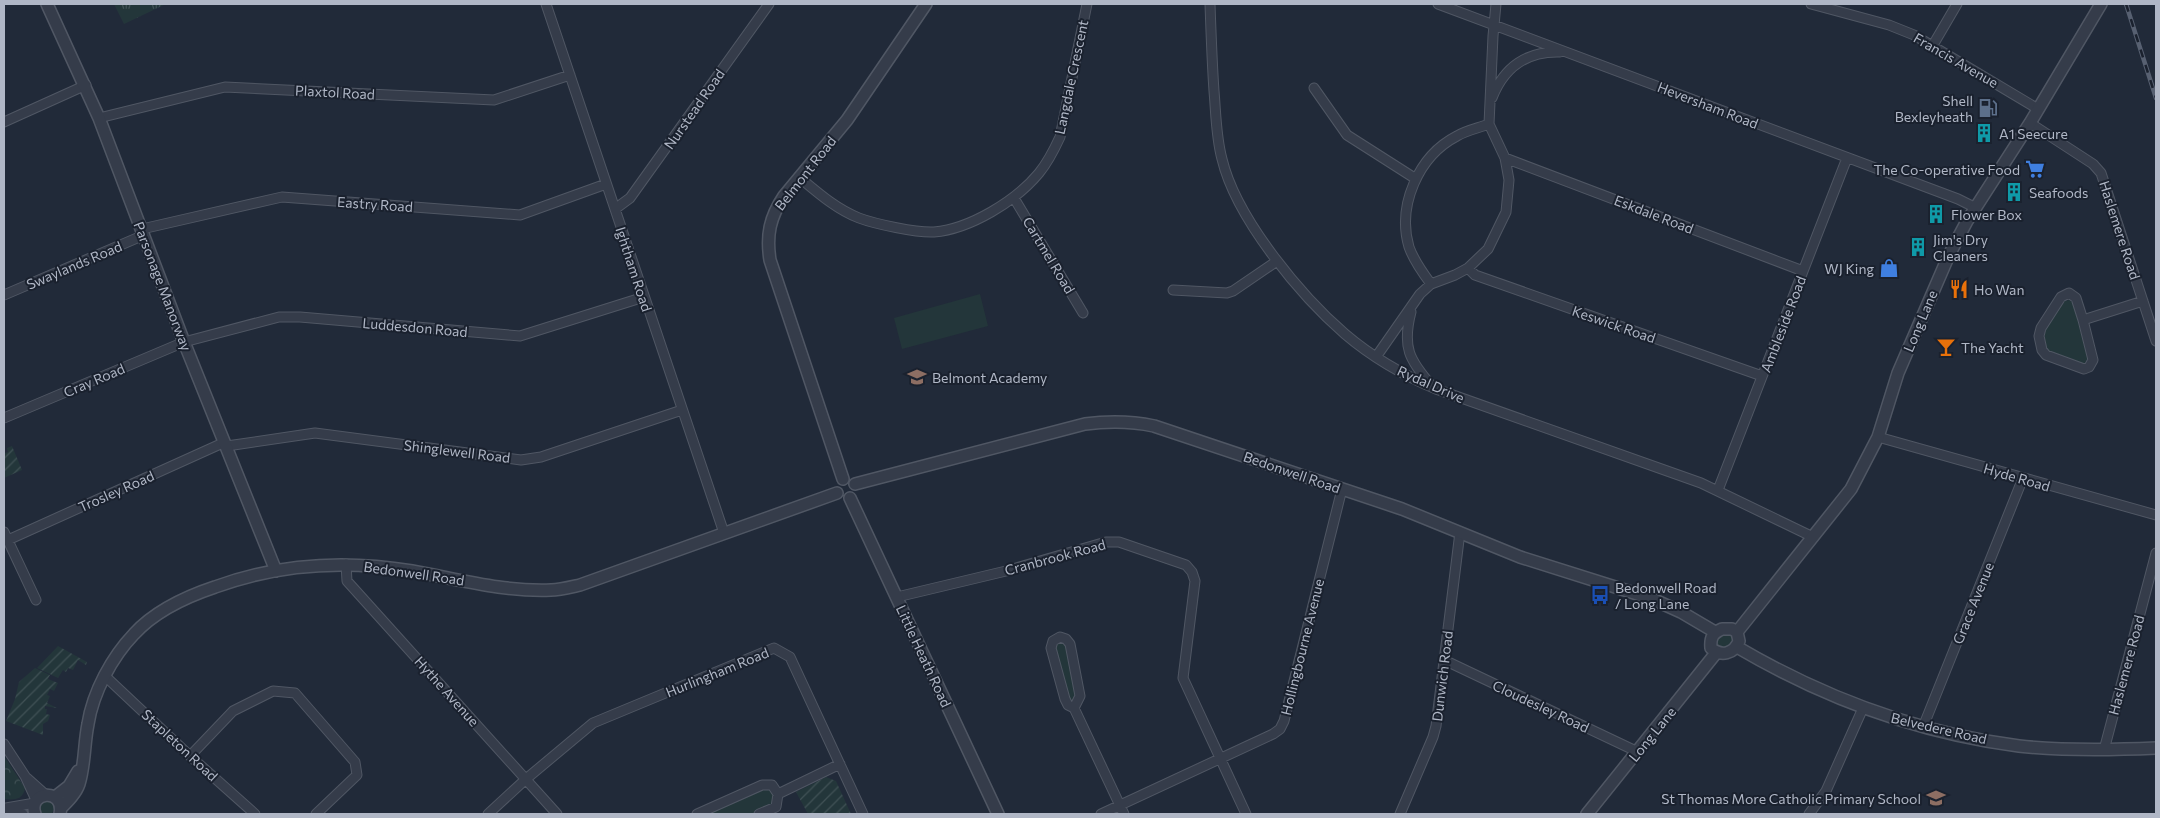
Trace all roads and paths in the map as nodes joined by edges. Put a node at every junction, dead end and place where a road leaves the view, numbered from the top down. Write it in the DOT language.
graph roads {
  1 [pos="47,4"];
  2 [pos="546,4"];
  3 [pos="769,4"];
  4 [pos="926,4"];
  5 [pos="1087,4"];
  6 [pos="1210,4"];
  7 [pos="1438,4"];
  8 [pos="1496,4"];
  9 [pos="1811,4"];
  10 [pos="1957,4"];
  11 [pos="2099,6"];
  12 [pos="1494,25"];
  13 [pos="1933,45"];
  14 [pos="1568,52"];
  15 [pos="570,75"];
  16 [pos="86,85"];
  17 [pos="1314,88"];
  18 [pos="1490,103"];
  19 [pos="2038,109"];
  20 [pos="99,118"];
  21 [pos="4,122"];
  22 [pos="2030,123"];
  23 [pos="1489,124"];
  24 [pos="1505,158"];
  25 [pos="1847,158"];
  26 [pos="798,177"];
  27 [pos="1416,179"];
  28 [pos="606,184"];
  29 [pos="1014,198"];
  30 [pos="1976,208"];
  31 [pos="615,209"];
  32 [pos="143,232"];
  33 [pos="1276,261"];
  34 [pos="1468,268"];
  35 [pos="1803,271"];
  36 [pos="1431,284"];
  37 [pos="1173,290"];
  38 [pos="4,295"];
  39 [pos="644,297"];
  40 [pos="2143,301"];
  41 [pos="1412,307"];
  42 [pos="1083,313"];
  43 [pos="2082,320"];
  44 [pos="2156,341"];
  45 [pos="184,342"];
  46 [pos="1376,357"];
  47 [pos="1762,376"];
  48 [pos="1436,389"];
  49 [pos="682,410"];
  50 [pos="4,418"];
  51 [pos="1878,438"];
  52 [pos="226,444"];
  53 [pos="843,478"];
  54 [pos="2023,478"];
  55 [pos="855,484"];
  56 [pos="1342,489"];
  57 [pos="1718,490"];
  58 [pos="837,493"];
  59 [pos="850,498"];
  60 [pos="2156,516"];
  61 [pos="1460,532"];
  62 [pos="724,533"];
  63 [pos="6,536"];
  64 [pos="1814,537"];
  65 [pos="2156,553"];
  66 [pos="346,564"];
  67 [pos="276,571"];
  68 [pos="2154,572"];
  69 [pos="897,597"];
  70 [pos="36,600"];
  71 [pos="1715,632"];
  72 [pos="1737,632"];
  73 [pos="1737,647"];
  74 [pos="1716,653"];
  75 [pos="1444,660"];
  76 [pos="105,676"];
  77 [pos="1074,708"];
  78 [pos="1863,708"];
  79 [pos="1923,727"];
  80 [pos="4,744"];
  81 [pos="2156,748"];
  82 [pos="2104,750"];
  83 [pos="1638,752"];
  84 [pos="190,756"];
  85 [pos="1220,758"];
  86 [pos="840,764"];
  87 [pos="82,765"];
  88 [pos="25,776"];
  89 [pos="526,779"];
  90 [pos="778,794"];
  91 [pos="50,796"];
  92 [pos="1119,805"];
  93 [pos="35,806"];
  94 [pos="5,808"];
  95 [pos="61,811"];
  96 [pos="23,814"];
  97 [pos="255,814"];
  98 [pos="316,814"];
  99 [pos="488,814"];
  100 [pos="557,814"];
  101 [pos="698,814"];
  102 [pos="759,814"];
  103 [pos="863,814"];
  104 [pos="998,814"];
  105 [pos="1101,814"];
  106 [pos="1124,814"];
  107 [pos="1246,814"];
  108 [pos="1400,814"];
  109 [pos="1587,814"];
  110 [pos="1809,814"];
  1 -- 16 [label="street, Parsonage Manorway"];
  2 -- 15 [label="street, Ightham Road"];
  3 -- 31 [label="street, Nurstead Road"];
  4 -- 26 [label="street, Belmont Road"];
  5 -- 29 [label="street, Langdale Crescent"];
  6 -- 33 [label="street, Rydal Drive"];
  7 -- 12 [label="street, Heversham Road"];
  8 -- 12 [label="street"];
  9 -- 13 [label="street, Francis Avenue"];
  10 -- 13 [label="street"];
  11 -- 19 [label="street, Long Lane"];
  12 -- 14 [label="street, Heversham Road"];
  12 -- 18 [label="street"];
  13 -- 19 [label="street, Francis Avenue"];
  14 -- 18 [label="street"];
  14 -- 25 [label="street, Heversham Road"];
  15 -- 20 [label="street, Plaxtol Road"];
  15 -- 28 [label="street, Ightham Road"];
  16 -- 20 [label="street, Parsonage Manorway"];
  16 -- 21 [label="street"];
  17 -- 27 [label="street"];
  18 -- 23 [label="street"];
  19 -- 22 [label="street, Long Lane"];
  20 -- 32 [label="street, Parsonage Manorway"];
  22 -- 30 [label="street, Long Lane"];
  22 -- 40 [label="street, Haslemere Road"];
  23 -- 24 [label="street"];
  23 -- 27 [label="street"];
  24 -- 34 [label="street"];
  24 -- 35 [label="street, Eskdale Road"];
  25 -- 30 [label="street, Heversham Road"];
  25 -- 35 [label="street, Ambleside Road"];
  26 -- 29 [label="street, Langdale Crescent"];
  26 -- 53 [label="street, Belmont Road"];
  27 -- 36 [label="street"];
  28 -- 31 [label="street, Ightham Road"];
  28 -- 32 [label="street, Eastry Road"];
  29 -- 42 [label="street, Cartmel Road"];
  30 -- 51 [label="street, Long Lane"];
  31 -- 39 [label="street, Ightham Road"];
  32 -- 38 [label="street, Swaylands Road"];
  32 -- 45 [label="street, Parsonage Manorway"];
  33 -- 37 [label="street"];
  33 -- 46 [label="street, Rydal Drive"];
  34 -- 36 [label="street"];
  34 -- 47 [label="street, Keswick Road"];
  35 -- 47 [label="street, Ambleside Road"];
  36 -- 41 [label="street"];
  39 -- 45 [label="street, Luddesdon Road"];
  39 -- 49 [label="street, Ightham Road"];
  40 -- 43 [label="street"];
  40 -- 44 [label="street, Haslemere Road"];
  41 -- 46 [label="street"];
  41 -- 48 [label="street"];
  43 -- 43 [label="street"];
  45 -- 50 [label="street, Cray Road"];
  45 -- 52 [label="street, Parsonage Manorway"];
  46 -- 48 [label="street, Rydal Drive"];
  47 -- 57 [label="street, Ambleside Road"];
  48 -- 57 [label="street, Rydal Drive"];
  49 -- 52 [label="street, Shinglewell Road"];
  49 -- 62 [label="street, Ightham Road"];
  51 -- 54 [label="street, Hyde Road"];
  51 -- 64 [label="street, Long Lane"];
  52 -- 63 [label="street, Trosley Road"];
  52 -- 67 [label="street, Parsonage Manorway"];
  53 -- 55 [label="street"];
  53 -- 58 [label="street"];
  54 -- 60 [label="street, Hyde Road"];
  54 -- 79 [label="street, Grace Avenue"];
  55 -- 56 [label="street, Bedonwell Road"];
  55 -- 59 [label="street"];
  56 -- 61 [label="street, Bedonwell Road"];
  56 -- 85 [label="street, Hollingbourne Avenue"];
  57 -- 64 [label="street, Rydal Drive"];
  58 -- 59 [label="street"];
  58 -- 62 [label="street, Bedonwell Road"];
  59 -- 69 [label="street, Little Heath Road"];
  61 -- 71 [label="street, Bedonwell Road"];
  61 -- 75 [label="street, Dunwich Road"];
  62 -- 66 [label="street, Bedonwell Road"];
  63 -- 70 [label="street"];
  64 -- 72 [label="street, Long Lane"];
  65 -- 68 [label="street, Haslemere Road"];
  66 -- 67 [label="street, Bedonwell Road"];
  66 -- 89 [label="street, Hythe Avenue"];
  67 -- 76 [label="street, Bedonwell Road"];
  68 -- 82 [label="street, Haslemere Road"];
  69 -- 85 [label="street, Cranbrook Road"];
  69 -- 104 [label="street, Little Heath Road"];
  71 -- 72 [label="street"];
  71 -- 74 [label="street"];
  72 -- 73 [label="street"];
  73 -- 74 [label="street"];
  73 -- 78 [label="street, Belvedere Road"];
  74 -- 83 [label="street, Long Lane"];
  75 -- 83 [label="street, Cloudesley Road"];
  75 -- 108 [label="street, Dunwich Road"];
  76 -- 84 [label="street, Stapleton Road"];
  76 -- 87 [label="street, Bedonwell Road"];
  77 -- 77 [label="street"];
  77 -- 92 [label="street"];
  78 -- 79 [label="street, Belvedere Road"];
  78 -- 110 [label="street"];
  79 -- 82 [label="street, Belvedere Road"];
  80 -- 88 [label="street"];
  81 -- 82 [label="street, Belvedere Road"];
  83 -- 109 [label="street, Long Lane"];
  84 -- 97 [label="street, Stapleton Road"];
  84 -- 98 [label="street"];
  85 -- 92 [label="street, Hollingbourne Avenue"];
  85 -- 107 [label="street, Cranbrook Road"];
  86 -- 89 [label="street, Hurlingham Road"];
  86 -- 90 [label="street"];
  86 -- 103 [label="street, Hurlingham Road"];
  87 -- 91 [label="street, Bedonwell Road"];
  87 -- 95 [label="street, Bedonwell Road"];
  88 -- 91 [label="street"];
  88 -- 93 [label="street"];
  89 -- 99 [label="street"];
  89 -- 100 [label="street, Hythe Avenue"];
  90 -- 101 [label="street"];
  90 -- 102 [label="street"];
  91 -- 93 [label="street, Bedonwell Road"];
  91 -- 95 [label="street, Bedonwell Road"];
  92 -- 105 [label="street, Hollingbourne Avenue"];
  92 -- 106 [label="street"];
  93 -- 94 [label="street"];
  94 -- 96 [label="street"];
}
